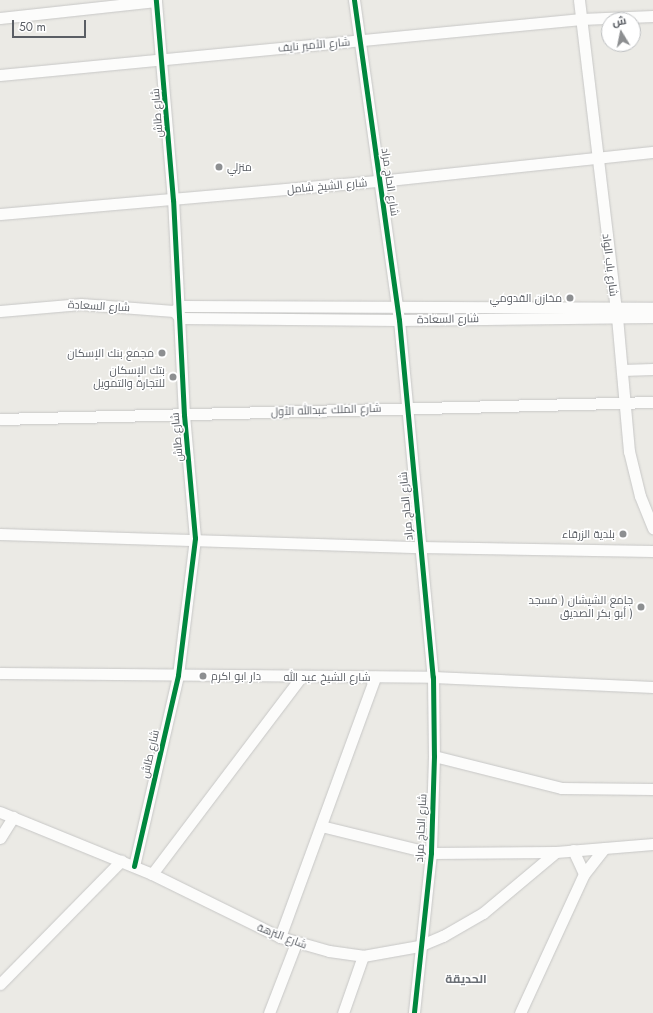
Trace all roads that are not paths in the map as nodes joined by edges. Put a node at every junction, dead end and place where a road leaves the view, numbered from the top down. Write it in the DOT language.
graph roads {
  1 [pos="354,0"];
  2 [pos="579,0"];
  3 [pos="156,1"];
  4 [pos="653,16"];
  5 [pos="0,18"];
  6 [pos="581,19"];
  7 [pos="360,40"];
  8 [pos="162,59"];
  9 [pos="0,75"];
  10 [pos="653,152"];
  11 [pos="597,156"];
  12 [pos="380,181"];
  13 [pos="173,200"];
  14 [pos="0,214"];
  15 [pos="397,308"];
  16 [pos="653,308"];
  17 [pos="0,310"];
  18 [pos="178,312"];
  19 [pos="616,312"];
  20 [pos="653,317"];
  21 [pos="399,320"];
  22 [pos="653,369"];
  23 [pos="622,370"];
  24 [pos="625,401"];
  25 [pos="653,402"];
  26 [pos="407,407"];
  27 [pos="184,416"];
  28 [pos="0,419"];
  29 [pos="653,528"];
  30 [pos="0,534"];
  31 [pos="195,538"];
  32 [pos="420,547"];
  33 [pos="653,551"];
  34 [pos="0,673"];
  35 [pos="178,675"];
  36 [pos="302,676"];
  37 [pos="375,677"];
  38 [pos="433,678"];
  39 [pos="653,687"];
  40 [pos="434,756"];
  41 [pos="653,789"];
  42 [pos="0,812"];
  43 [pos="13,817"];
  44 [pos="321,826"];
  45 [pos="0,838"];
  46 [pos="653,844"];
  47 [pos="604,848"];
  48 [pos="573,850"];
  49 [pos="556,852"];
  50 [pos="431,853"];
  51 [pos="121,861"];
  52 [pos="134,866"];
  53 [pos="152,874"];
  54 [pos="584,874"];
  55 [pos="280,937"];
  56 [pos="296,943"];
  57 [pos="419,946"];
  58 [pos="363,956"];
  59 [pos="0,984"];
  60 [pos="269,1013"];
  61 [pos="342,1013"];
  62 [pos="414,1013"];
  63 [pos="520,1013"];
  1 -- 7 [label="street, شارع الحاج مراد"];
  2 -- 6 [label="street, شارع باب الواد"];
  3 -- 5 [label="street"];
  3 -- 8 [label="street, شارع طاش"];
  4 -- 6 [label="street, شارع الأمير نايف"];
  6 -- 7 [label="street, شارع الأمير نايف"];
  6 -- 11 [label="street, شارع باب الواد"];
  7 -- 8 [label="street, شارع الأمير نايف"];
  7 -- 12 [label="street, شارع الحاج مراد"];
  8 -- 9 [label="street, شارع الأمير نايف"];
  8 -- 13 [label="street, شارع طاش"];
  10 -- 11 [label="street, شارع الشيخ شامل"];
  11 -- 12 [label="street, شارع الشيخ شامل"];
  11 -- 19 [label="street, شارع باب الواد"];
  12 -- 13 [label="street, شارع الشيخ شامل"];
  12 -- 15 [label="street, شارع الحاج مراد"];
  13 -- 14 [label="street, شارع الشيخ شامل"];
  13 -- 18 [label="street, شارع طاش"];
  15 -- 18 [label="street, شارع السعادة"];
  15 -- 19 [label="street, شارع السعادة"];
  15 -- 21 [label="street, شارع الحاج مراد"];
  16 -- 19 [label="street, شارع السعادة"];
  17 -- 18 [label="street, شارع السعادة"];
  18 -- 21 [label="street, شارع السعادة"];
  18 -- 27 [label="street, شارع طاش"];
  19 -- 20 [label="street, شارع السعادة"];
  19 -- 21 [label="street, شارع السعادة"];
  19 -- 23 [label="street, شارع باب الواد"];
  21 -- 26 [label="street, شارع الحاج مراد"];
  22 -- 23 [label="street"];
  23 -- 24 [label="street, شارع باب الواد"];
  24 -- 25 [label="street, شارع الملك عبدالله الأول"];
  24 -- 26 [label="street, شارع الملك عبدالله الأول"];
  24 -- 29 [label="street, شارع باب الواد"];
  26 -- 27 [label="street, شارع الملك عبدالله الأول"];
  26 -- 32 [label="street, شارع الحاج مراد"];
  27 -- 28 [label="street, شارع الملك عبدالله الأول"];
  27 -- 31 [label="street, شارع طاش"];
  30 -- 31 [label="street"];
  31 -- 32 [label="street"];
  31 -- 35 [label="street, شارع طاش"];
  32 -- 33 [label="street"];
  32 -- 38 [label="street, شارع الحاج مراد"];
  34 -- 35 [label="street, شارع الشيخ عبد الله"];
  35 -- 36 [label="street, شارع الشيخ عبد الله"];
  35 -- 52 [label="street, شارع طاش"];
  36 -- 37 [label="street, شارع الشيخ عبد الله"];
  36 -- 53 [label="street"];
  37 -- 38 [label="street, شارع الشيخ عبد الله"];
  37 -- 44 [label="street"];
  38 -- 39 [label="street, شارع الشيخ عبد الله"];
  38 -- 40 [label="street, شارع الحاج مراد"];
  40 -- 41 [label="street"];
  40 -- 50 [label="street, شارع الحاج مراد"];
  42 -- 43 [label="street, شارع النزهة"];
  43 -- 45 [label="street"];
  43 -- 51 [label="street, شارع النزهة"];
  44 -- 50 [label="street"];
  44 -- 55 [label="street"];
  46 -- 47 [label="street"];
  47 -- 48 [label="street"];
  47 -- 54 [label="street"];
  48 -- 49 [label="street"];
  48 -- 54 [label="street"];
  49 -- 50 [label="street"];
  49 -- 57 [label="street, شارع النزهة"];
  50 -- 57 [label="street, شارع الحاج مراد"];
  51 -- 52 [label="street, شارع النزهة"];
  51 -- 59 [label="street"];
  52 -- 53 [label="street, شارع النزهة"];
  53 -- 55 [label="street, شارع النزهة"];
  54 -- 63 [label="street"];
  55 -- 56 [label="street, شارع النزهة"];
  56 -- 58 [label="street, شارع النزهة"];
  56 -- 60 [label="street"];
  57 -- 58 [label="street, شارع النزهة"];
  57 -- 62 [label="street, شارع الحاج مراد"];
  58 -- 61 [label="street"];
}
